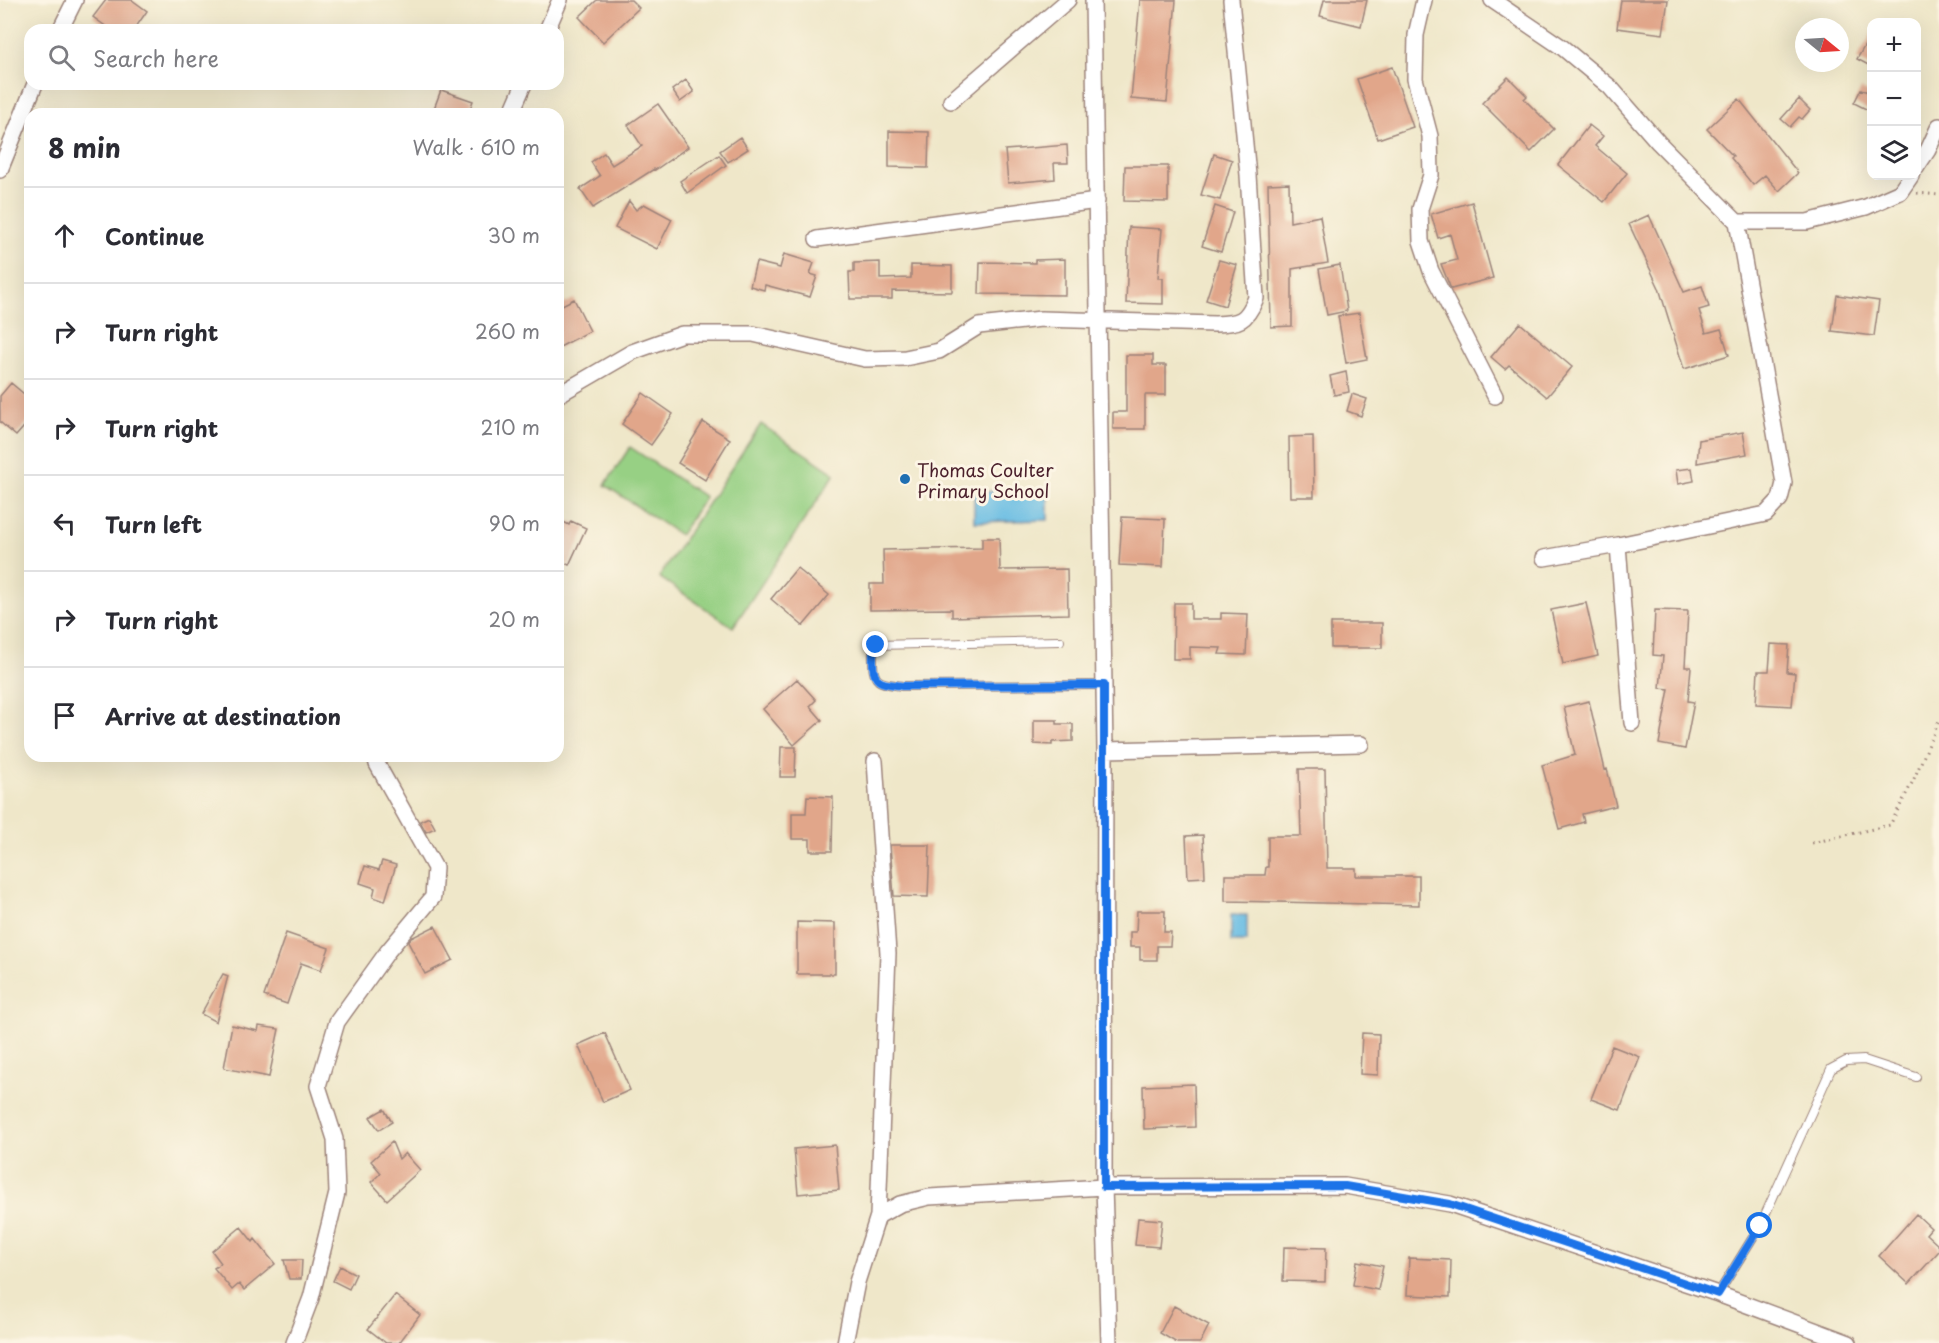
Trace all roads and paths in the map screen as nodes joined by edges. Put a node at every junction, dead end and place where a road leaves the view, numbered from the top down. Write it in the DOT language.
graph roads {
  1 [pos="75,0"];
  2 [pos="560,0"];
  3 [pos="1068,0"];
  4 [pos="1093,0"];
  5 [pos="1231,0"];
  6 [pos="1424,0"];
  7 [pos="1492,0"];
  8 [pos="63,24"];
  9 [pos="550,24"];
  10 [pos="33,90"];
  11 [pos="521,90"];
  12 [pos="951,101"];
  13 [pos="25,108"];
  14 [pos="514,108"];
  15 [pos="24,111"];
  16 [pos="1939,126"];
  17 [pos="1921,161"];
  18 [pos="0,170"];
  19 [pos="1908,180"];
  20 [pos="1097,201"];
  21 [pos="1737,222"];
  22 [pos="817,239"];
  23 [pos="1098,321"];
  24 [pos="564,392"];
  25 [pos="1495,396"];
  26 [pos="1618,545"];
  27 [pos="1544,558"];
  28 [pos="1060,641"];
  29 [pos="1104,685"];
  30 [pos="1939,721"];
  31 [pos="1632,723"];
  32 [pos="1360,744"];
  33 [pos="1105,750"];
  34 [pos="875,761"];
  35 [pos="376,762"];
  36 [pos="1812,843"];
  37 [pos="1916,1077"];
  38 [pos="1104,1187"];
  39 [pos="878,1216"];
  40 [pos="1718,1294"];
  41 [pos="294,1343"];
  42 [pos="845,1343"];
  43 [pos="1109,1343"];
  44 [pos="1849,1343"];
  1 -- 8 [label="street"];
  2 -- 9 [label="street"];
  3 -- 12 [label="street"];
  4 -- 20 [label="street"];
  5 -- 23 [label="street"];
  6 -- 25 [label="street"];
  7 -- 21 [label="street"];
  10 -- 13 [label="street"];
  11 -- 14 [label="street"];
  15 -- 18 [label="street"];
  16 -- 17 [label="street"];
  19 -- 21 [label="street"];
  20 -- 22 [label="street"];
  20 -- 23 [label="street"];
  21 -- 26 [label="street"];
  23 -- 24 [label="street"];
  23 -- 29 [label="street"];
  26 -- 27 [label="street"];
  26 -- 31 [label="street"];
  28 -- 29 [label="lane"];
  29 -- 33 [label="street"];
  30 -- 36 [label="path"];
  32 -- 33 [label="street"];
  33 -- 38 [label="street"];
  34 -- 39 [label="street"];
  35 -- 41 [label="street"];
  37 -- 40 [label="lane"];
  38 -- 39 [label="street"];
  38 -- 40 [label="street"];
  38 -- 43 [label="street"];
  39 -- 42 [label="street"];
  40 -- 44 [label="street"];
}
